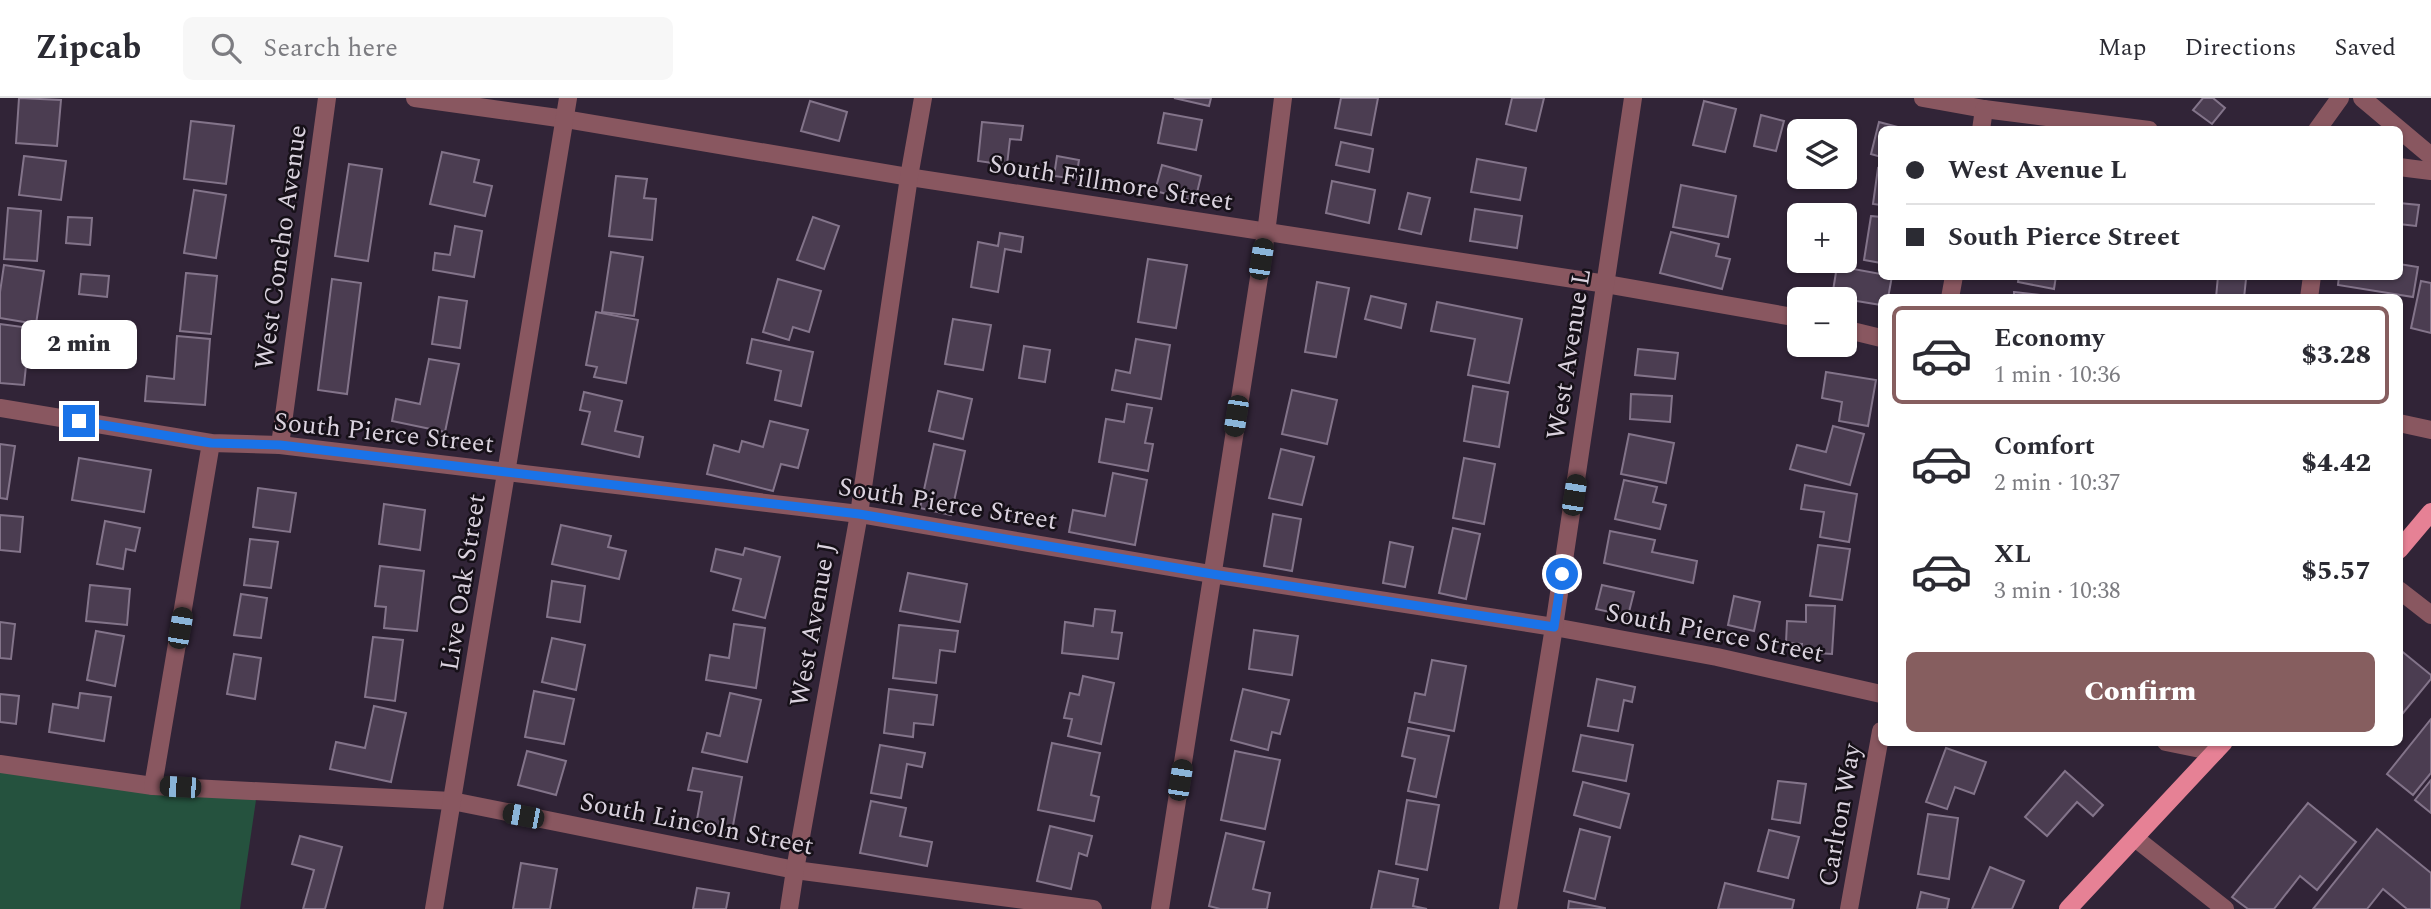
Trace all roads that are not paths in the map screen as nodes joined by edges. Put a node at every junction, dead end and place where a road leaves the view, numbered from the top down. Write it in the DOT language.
graph roads {
  1 [pos="327,98"];
  2 [pos="415,98"];
  3 [pos="568,98"];
  4 [pos="923,98"];
  5 [pos="1283,98"];
  6 [pos="1633,98"];
  7 [pos="1923,98"];
  8 [pos="2340,98"];
  9 [pos="2362,98"];
  10 [pos="1984,109"];
  11 [pos="565,119"];
  12 [pos="1982,126"];
  13 [pos="2118,126"];
  14 [pos="2320,126"];
  15 [pos="2395,126"];
  16 [pos="2403,132"];
  17 [pos="2431,156"];
  18 [pos="2403,167"];
  19 [pos="2431,171"];
  20 [pos="909,177"];
  21 [pos="1266,233"];
  22 [pos="1606,284"];
  23 [pos="1787,316"];
  24 [pos="1857,332"];
  25 [pos="1878,337"];
  26 [pos="0,408"];
  27 [pos="2403,425"];
  28 [pos="2431,430"];
  29 [pos="211,443"];
  30 [pos="280,445"];
  31 [pos="507,471"];
  32 [pos="2431,512"];
  33 [pos="859,514"];
  34 [pos="2403,545"];
  35 [pos="1212,574"];
  36 [pos="2403,593"];
  37 [pos="2431,615"];
  38 [pos="1554,627"];
  39 [pos="1878,693"];
  40 [pos="1878,746"];
  41 [pos="2220,747"];
  42 [pos="0,764"];
  43 [pos="153,786"];
  44 [pos="452,801"];
  45 [pos="2134,838"];
  46 [pos="794,870"];
  47 [pos="434,909"];
  48 [pos="789,909"];
  49 [pos="1093,909"];
  50 [pos="1160,909"];
  51 [pos="1508,909"];
  52 [pos="1849,909"];
  53 [pos="2068,909"];
  54 [pos="2225,909"];
  1 -- 30 [label="street, West Concho Avenue"];
  2 -- 11 [label="street, South Fillmore Street"];
  3 -- 11 [label="street, Live Oak Street"];
  4 -- 20 [label="street, West Avenue J"];
  5 -- 21 [label="street"];
  6 -- 22 [label="street, West Avenue L"];
  7 -- 10 [label="street"];
  8 -- 14 [label="street"];
  9 -- 15 [label="street"];
  10 -- 12 [label="street"];
  10 -- 13 [label="street"];
  11 -- 20 [label="street, South Fillmore Street"];
  11 -- 31 [label="street, Live Oak Street"];
  16 -- 17 [label="street"];
  18 -- 19 [label="street"];
  20 -- 21 [label="street, South Fillmore Street"];
  20 -- 33 [label="street, West Avenue J"];
  21 -- 22 [label="street, South Fillmore Street"];
  21 -- 35 [label="street"];
  22 -- 23 [label="street, South Fillmore Street"];
  22 -- 38 [label="street, West Avenue L"];
  24 -- 25 [label="street"];
  26 -- 29 [label="street, South Pierce Street"];
  27 -- 28 [label="street"];
  29 -- 30 [label="street, South Pierce Street"];
  29 -- 43 [label="street"];
  30 -- 31 [label="street, South Pierce Street"];
  31 -- 33 [label="street, South Pierce Street"];
  31 -- 44 [label="street, Live Oak Street"];
  32 -- 34 [label="main road"];
  33 -- 35 [label="street, South Pierce Street"];
  33 -- 46 [label="street, West Avenue J"];
  35 -- 38 [label="street, South Pierce Street"];
  35 -- 50 [label="street"];
  36 -- 37 [label="street"];
  38 -- 39 [label="street, South Pierce Street"];
  38 -- 51 [label="street, West Avenue L"];
  40 -- 52 [label="street, Carlton Way"];
  41 -- 45 [label="main road"];
  42 -- 43 [label="street, South Lincoln Street"];
  43 -- 44 [label="street, South Lincoln Street"];
  44 -- 46 [label="street, South Lincoln Street"];
  44 -- 47 [label="street, Live Oak Street"];
  45 -- 53 [label="main road"];
  45 -- 54 [label="street"];
  46 -- 48 [label="street, West Avenue J"];
  46 -- 49 [label="street, South Lincoln Street"];
}
